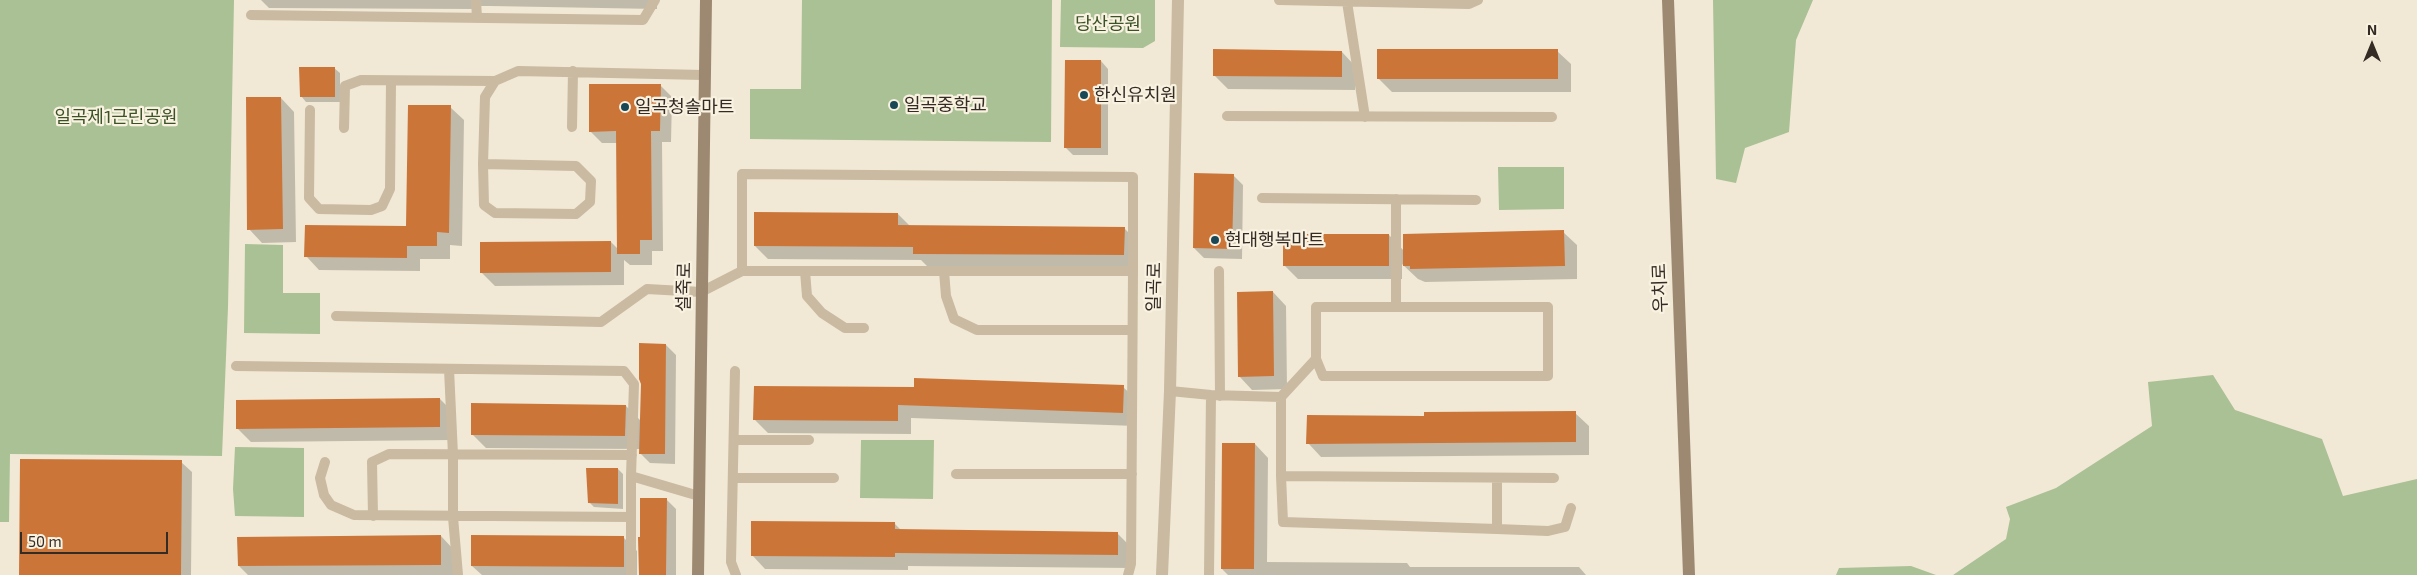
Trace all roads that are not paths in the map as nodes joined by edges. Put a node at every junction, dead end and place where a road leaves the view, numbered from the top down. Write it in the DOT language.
graph roads {
  1 [pos="476,0"];
  2 [pos="655,0"];
  3 [pos="706,0"];
  4 [pos="1178,0"];
  5 [pos="1279,0"];
  6 [pos="1367,0"];
  7 [pos="1478,0"];
  8 [pos="1668,0"];
  9 [pos="1347,2"];
  10 [pos="251,15"];
  11 [pos="477,18"];
  12 [pos="573,71"];
  13 [pos="704,74"];
  14 [pos="391,81"];
  15 [pos="495,81"];
  16 [pos="310,110"];
  17 [pos="1227,116"];
  18 [pos="1366,117"];
  19 [pos="1552,117"];
  20 [pos="572,127"];
  21 [pos="344,128"];
  22 [pos="483,164"];
  23 [pos="1262,198"];
  24 [pos="1396,199"];
  25 [pos="1476,200"];
  26 [pos="742,271"];
  27 [pos="805,271"];
  28 [pos="944,271"];
  29 [pos="1133,271"];
  30 [pos="1219,271"];
  31 [pos="702,292"];
  32 [pos="1396,307"];
  33 [pos="336,316"];
  34 [pos="864,328"];
  35 [pos="1132,330"];
  36 [pos="1316,359"];
  37 [pos="236,366"];
  38 [pos="449,369"];
  39 [pos="735,371"];
  40 [pos="1170,391"];
  41 [pos="1215,395"];
  42 [pos="1281,397"];
  43 [pos="734,440"];
  44 [pos="809,440"];
  45 [pos="453,455"];
  46 [pos="632,455"];
  47 [pos="325,462"];
  48 [pos="956,474"];
  49 [pos="1132,474"];
  50 [pos="631,476"];
  51 [pos="1281,476"];
  52 [pos="733,478"];
  53 [pos="834,478"];
  54 [pos="1497,478"];
  55 [pos="1554,478"];
  56 [pos="699,496"];
  57 [pos="1571,508"];
  58 [pos="374,516"];
  59 [pos="453,517"];
  60 [pos="631,517"];
  61 [pos="1497,528"];
  62 [pos="458,575"];
  63 [pos="631,575"];
  64 [pos="698,575"];
  65 [pos="736,575"];
  66 [pos="1128,575"];
  67 [pos="1162,575"];
  68 [pos="1209,575"];
  69 [pos="1689,575"];
  1 -- 11 [label="lane"];
  2 -- 11 [label="lane"];
  3 -- 13 [label="main road, 설죽로"];
  4 -- 40 [label="street, 일곡로"];
  5 -- 9 [label="lane"];
  6 -- 7 [label="lane"];
  6 -- 9 [label="lane"];
  8 -- 69 [label="main road, 우치로"];
  9 -- 18 [label="lane"];
  10 -- 11 [label="lane"];
  12 -- 13 [label="lane"];
  12 -- 15 [label="lane"];
  12 -- 20 [label="lane"];
  13 -- 31 [label="main road, 설죽로"];
  14 -- 15 [label="lane"];
  14 -- 16 [label="lane"];
  14 -- 21 [label="lane"];
  15 -- 22 [label="lane"];
  17 -- 18 [label="lane"];
  18 -- 19 [label="lane"];
  22 -- 22 [label="lane"];
  23 -- 24 [label="lane"];
  24 -- 25 [label="lane"];
  24 -- 32 [label="lane"];
  26 -- 27 [label="lane"];
  26 -- 29 [label="lane"];
  26 -- 31 [label="lane"];
  27 -- 28 [label="lane"];
  27 -- 34 [label="lane"];
  28 -- 29 [label="lane"];
  28 -- 35 [label="lane"];
  29 -- 35 [label="lane"];
  30 -- 41 [label="lane"];
  31 -- 33 [label="lane"];
  31 -- 56 [label="main road, 설죽로"];
  32 -- 36 [label="lane"];
  32 -- 36 [label="lane"];
  35 -- 49 [label="lane"];
  36 -- 42 [label="lane"];
  37 -- 38 [label="lane"];
  38 -- 45 [label="lane"];
  38 -- 46 [label="lane"];
  39 -- 43 [label="lane"];
  40 -- 41 [label="lane"];
  40 -- 67 [label="street, 일곡로"];
  41 -- 42 [label="lane"];
  41 -- 68 [label="lane"];
  42 -- 51 [label="lane"];
  43 -- 44 [label="lane"];
  43 -- 52 [label="lane"];
  45 -- 46 [label="lane"];
  45 -- 58 [label="lane"];
  45 -- 59 [label="lane"];
  46 -- 50 [label="lane"];
  47 -- 58 [label="lane"];
  48 -- 49 [label="lane"];
  49 -- 66 [label="lane"];
  50 -- 56 [label="lane"];
  50 -- 60 [label="lane"];
  51 -- 54 [label="lane"];
  51 -- 61 [label="lane"];
  52 -- 53 [label="lane"];
  52 -- 65 [label="lane"];
  54 -- 55 [label="lane"];
  54 -- 61 [label="lane"];
  56 -- 64 [label="main road, 설죽로"];
  57 -- 61 [label="lane"];
  58 -- 59 [label="lane"];
  59 -- 60 [label="lane"];
  59 -- 62 [label="lane"];
  60 -- 63 [label="lane"];
}
